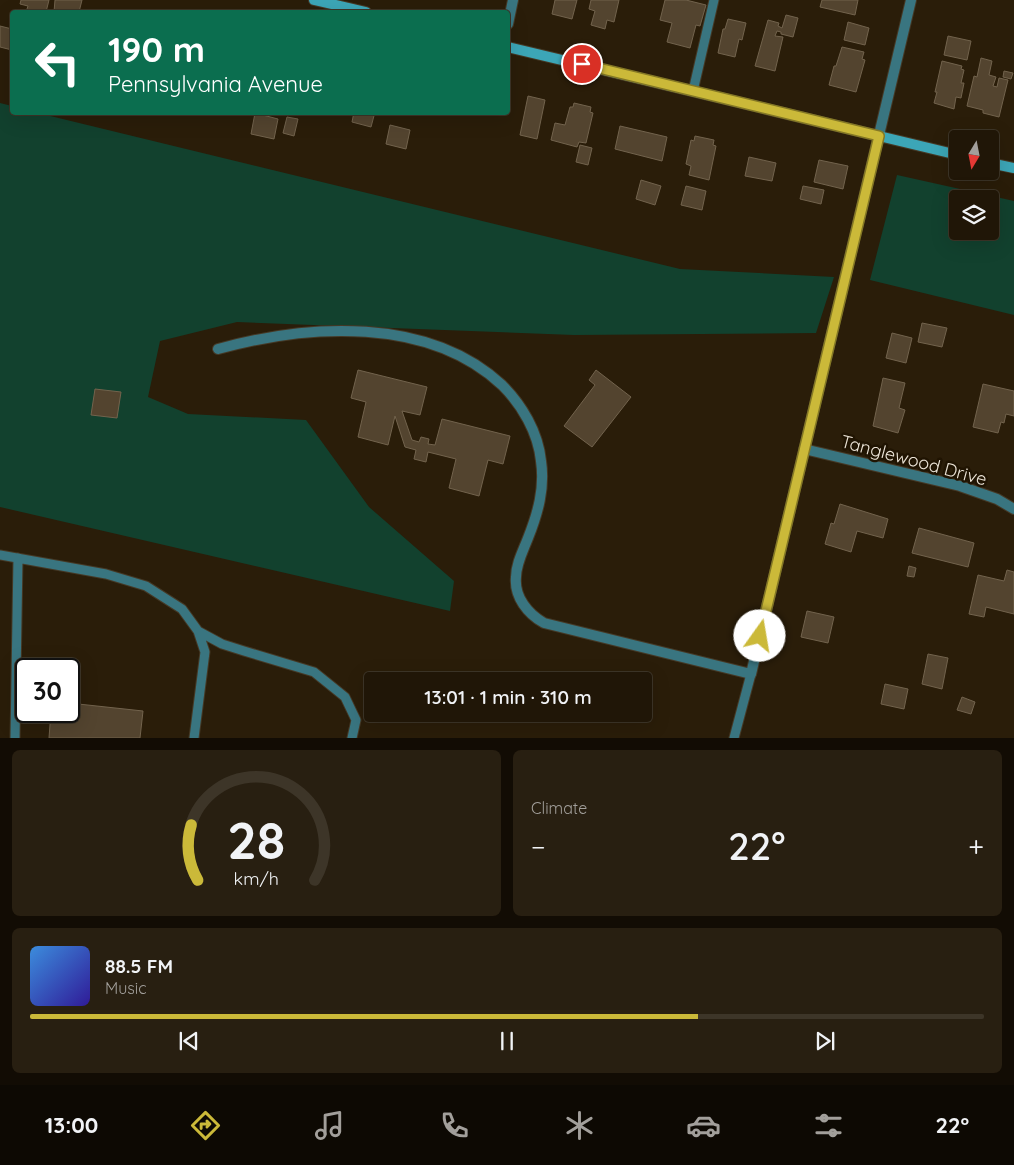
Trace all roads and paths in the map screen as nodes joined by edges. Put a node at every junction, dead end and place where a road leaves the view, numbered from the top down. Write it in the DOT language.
graph roads {
  1 [pos="314,0"];
  2 [pos="513,0"];
  3 [pos="714,0"];
  4 [pos="911,0"];
  5 [pos="357,10"];
  6 [pos="510,14"];
  7 [pos="510,47"];
  8 [pos="693,91"];
  9 [pos="879,136"];
  10 [pos="949,153"];
  11 [pos="999,164"];
  12 [pos="1014,168"];
  13 [pos="218,349"];
  14 [pos="804,449"];
  15 [pos="1014,509"];
  16 [pos="0,555"];
  17 [pos="18,558"];
  18 [pos="198,631"];
  19 [pos="751,674"];
  20 [pos="16,738"];
  21 [pos="194,738"];
  22 [pos="352,738"];
  23 [pos="734,738"];
  1 -- 5 [label="street"];
  2 -- 6 [label="street"];
  3 -- 8 [label="lane"];
  4 -- 9 [label="street"];
  7 -- 8 [label="street"];
  8 -- 9 [label="street"];
  9 -- 10 [label="street"];
  9 -- 14 [label="street"];
  11 -- 12 [label="street"];
  13 -- 19 [label="street"];
  14 -- 15 [label="street, Tanglewood Drive"];
  14 -- 19 [label="street"];
  16 -- 17 [label="lane"];
  17 -- 18 [label="lane"];
  17 -- 20 [label="lane"];
  18 -- 21 [label="lane"];
  18 -- 22 [label="lane"];
  19 -- 23 [label="lane"];
}
